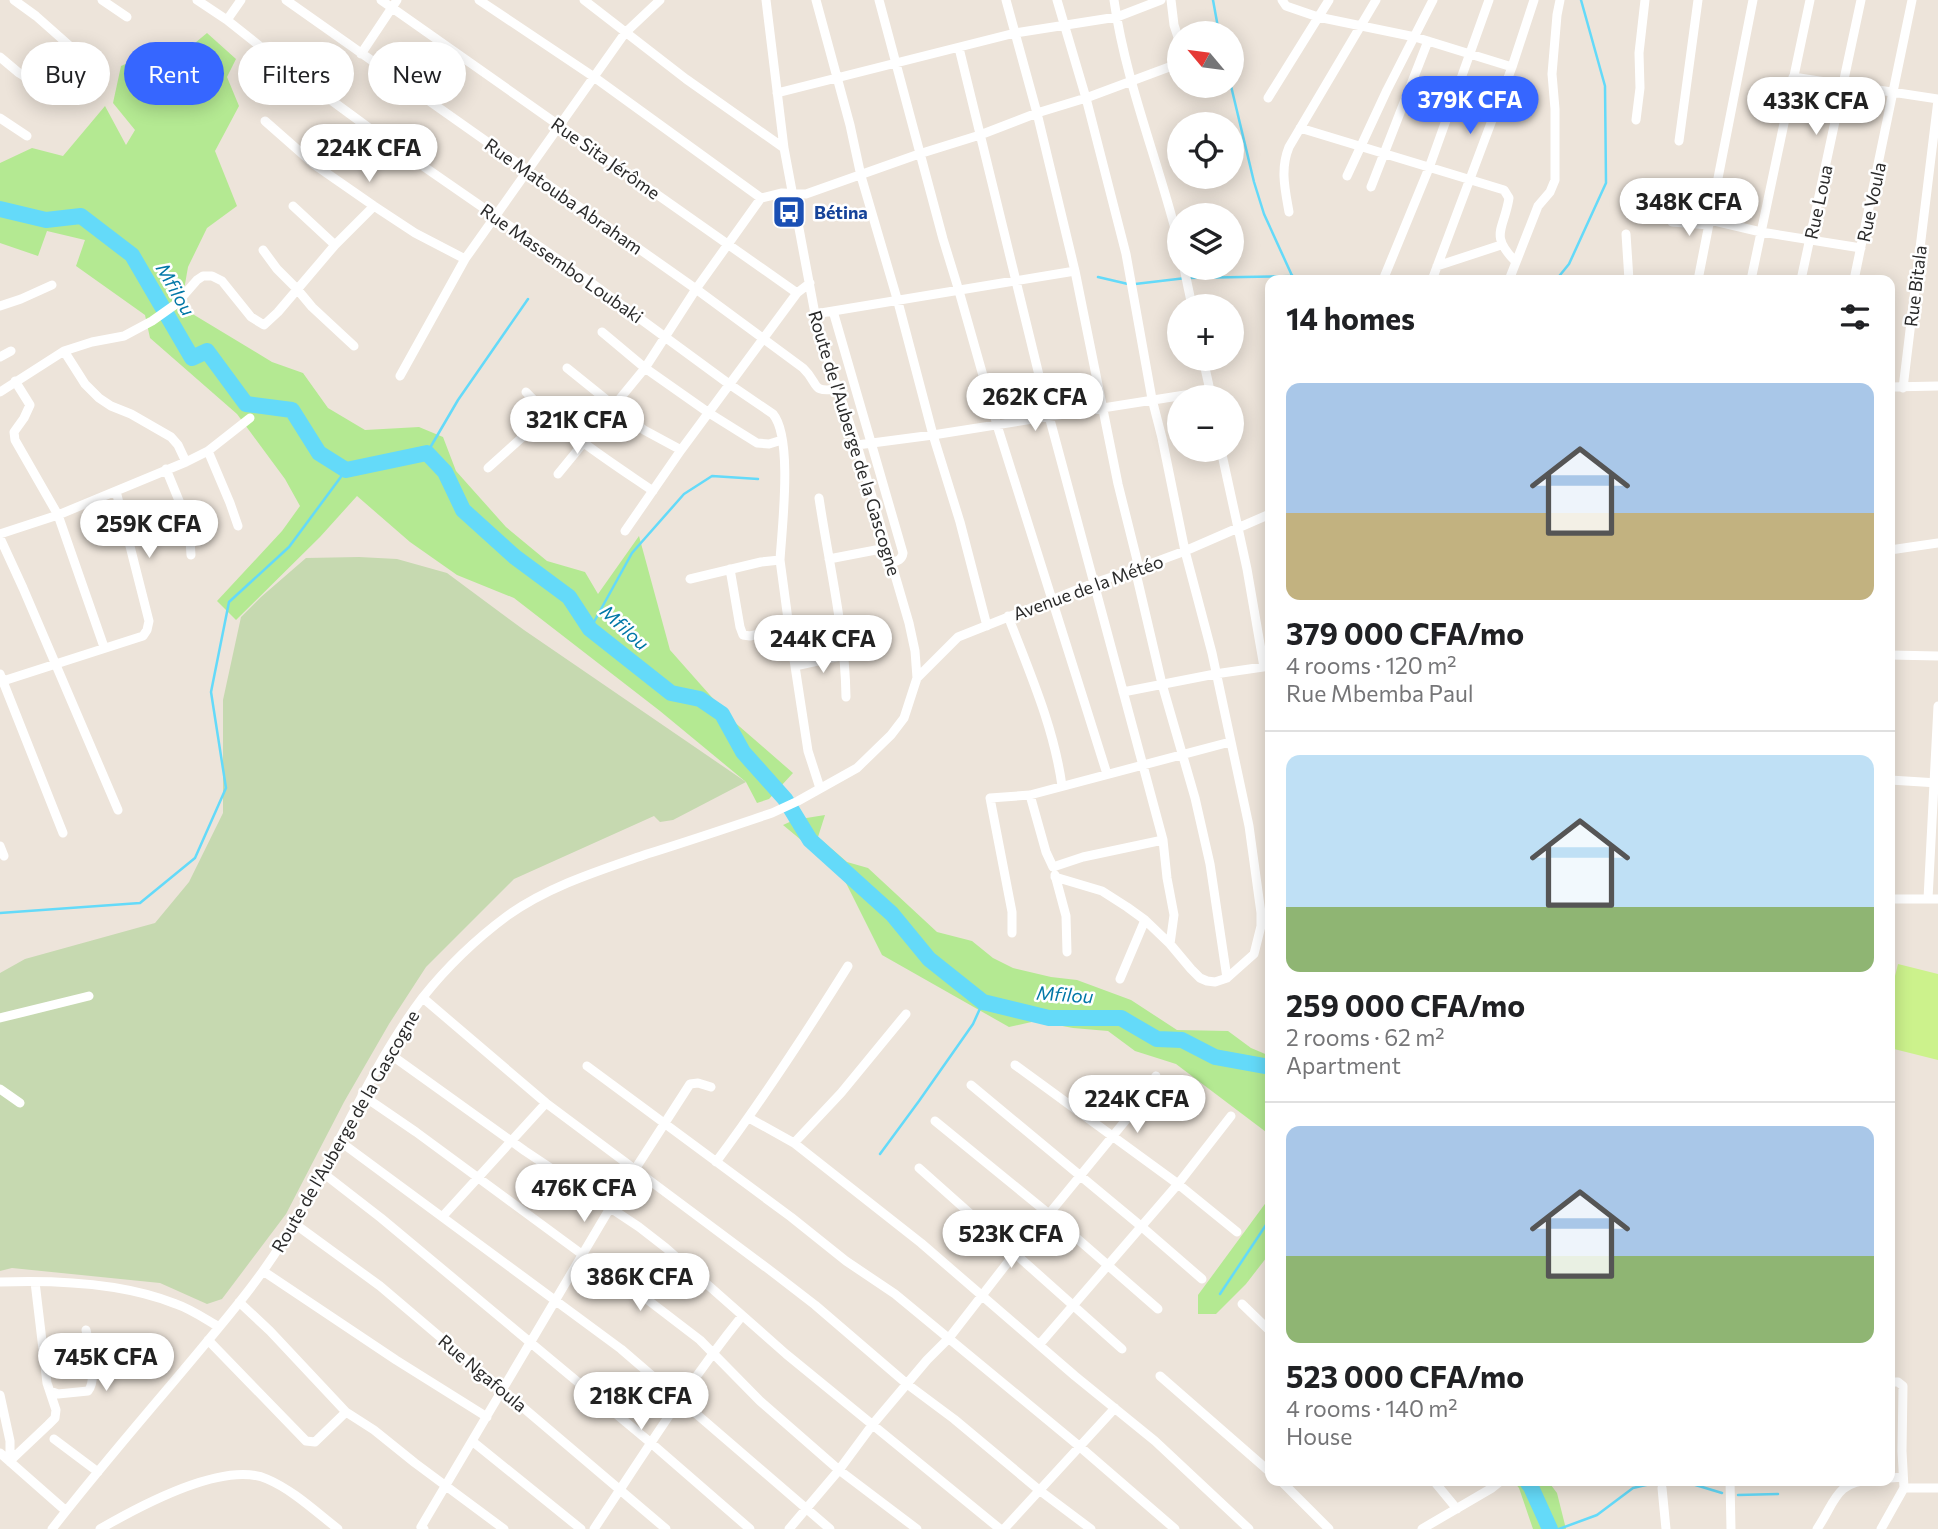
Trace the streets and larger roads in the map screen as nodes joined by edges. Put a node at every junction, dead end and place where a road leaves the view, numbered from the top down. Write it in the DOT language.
graph roads {
  1 [pos="14,0"];
  2 [pos="102,0"];
  3 [pos="197,0"];
  4 [pos="241,0"];
  5 [pos="286,0"];
  6 [pos="381,0"];
  7 [pos="479,0"];
  8 [pos="584,0"];
  9 [pos="660,0"];
  10 [pos="766,0"];
  11 [pos="816,0"];
  12 [pos="878,0"];
  13 [pos="1006,0"];
  14 [pos="1056,0"];
  15 [pos="1114,0"];
  16 [pos="1161,0"];
  17 [pos="1171,0"];
  18 [pos="1282,0"];
  19 [pos="1329,0"];
  20 [pos="1376,0"];
  21 [pos="1433,0"];
  22 [pos="1489,0"];
  23 [pos="1534,0"];
  24 [pos="1560,0"];
  25 [pos="1645,0"];
  26 [pos="1698,0"];
  27 [pos="1753,0"];
  28 [pos="1810,0"];
  29 [pos="1861,0"];
  30 [pos="1912,0"];
  31 [pos="395,4"];
  32 [pos="127,17"];
  33 [pos="1117,17"];
  34 [pos="1318,17"];
  35 [pos="227,20"];
  36 [pos="1174,21"];
  37 [pos="1063,25"];
  38 [pos="1362,25"];
  39 [pos="625,33"];
  40 [pos="1015,33"];
  41 [pos="1415,37"];
  42 [pos="1428,41"];
  43 [pos="65,42"];
  44 [pos="959,48"];
  45 [pos="361,54"];
  46 [pos="1469,55"];
  47 [pos="0,57"];
  48 [pos="896,63"];
  49 [pos="1512,67"];
  50 [pos="1167,68"];
  51 [pos="21,74"];
  52 [pos="594,77"];
  53 [pos="1793,77"];
  54 [pos="837,79"];
  55 [pos="1132,81"];
  56 [pos="1843,85"];
  57 [pos="776,93"];
  58 [pos="1894,93"];
  59 [pos="1086,98"];
  60 [pos="1268,98"];
  61 [pos="1938,100"];
  62 [pos="1037,113"];
  63 [pos="0,118"];
  64 [pos="1636,120"];
  65 [pos="265,121"];
  66 [pos="560,125"];
  67 [pos="1300,128"];
  68 [pos="980,135"];
  69 [pos="27,136"];
  70 [pos="1679,141"];
  71 [pos="1360,147"];
  72 [pos="784,148"];
  73 [pos="919,154"];
  74 [pos="1385,154"];
  75 [pos="1429,168"];
  76 [pos="528,171"];
  77 [pos="861,176"];
  78 [pos="1347,176"];
  79 [pos="1469,180"];
  80 [pos="1371,187"];
  81 [pos="792,194"];
  82 [pos="761,198"];
  83 [pos="1167,203"];
  84 [pos="293,206"];
  85 [pos="374,206"];
  86 [pos="1289,212"];
  87 [pos="496,215"];
  88 [pos="1672,222"];
  89 [pos="1709,223"];
  90 [pos="1761,232"];
  91 [pos="1626,234"];
  92 [pos="1810,240"];
  93 [pos="728,243"];
  94 [pos="335,245"];
  95 [pos="1501,245"];
  96 [pos="1861,248"];
  97 [pos="263,250"];
  98 [pos="465,259"];
  99 [pos="1515,261"];
  100 [pos="1437,266"];
  101 [pos="1075,271"];
  102 [pos="1385,275"];
  103 [pos="1434,275"];
  104 [pos="1511,275"];
  105 [pos="1629,275"];
  106 [pos="1699,275"];
  107 [pos="1752,275"];
  108 [pos="1802,275"];
  109 [pos="1855,275"];
  110 [pos="1016,282"];
  111 [pos="810,283"];
  112 [pos="52,285"];
  113 [pos="297,289"];
  114 [pos="696,289"];
  115 [pos="960,291"];
  116 [pos="797,293"];
  117 [pos="898,302"];
  118 [pos="0,306"];
  119 [pos="834,311"];
  120 [pos="815,314"];
  121 [pos="602,332"];
  122 [pos="664,336"];
  123 [pos="762,339"];
  124 [pos="354,346"];
  125 [pos="11,351"];
  126 [pos="64,351"];
  127 [pos="0,357"];
  128 [pos="567,368"];
  129 [pos="645,368"];
  130 [pos="400,376"];
  131 [pos="15,382"];
  132 [pos="729,384"];
  133 [pos="1938,386"];
  134 [pos="1895,387"];
  135 [pos="1903,388"];
  136 [pos="837,389"];
  137 [pos="0,392"];
  138 [pos="526,392"];
  139 [pos="1167,398"];
  140 [pos="1153,399"];
  141 [pos="614,405"];
  142 [pos="1103,408"];
  143 [pos="709,413"];
  144 [pos="548,415"];
  145 [pos="1049,416"];
  146 [pos="250,418"];
  147 [pos="997,425"];
  148 [pos="933,435"];
  149 [pos="782,440"];
  150 [pos="584,442"];
  151 [pos="872,443"];
  152 [pos="857,445"];
  153 [pos="681,450"];
  154 [pos="208,451"];
  155 [pos="186,462"];
  156 [pos="1224,462"];
  157 [pos="488,468"];
  158 [pos="166,469"];
  159 [pos="558,474"];
  160 [pos="653,491"];
  161 [pos="116,492"];
  162 [pos="887,494"];
  163 [pos="872,496"];
  164 [pos="819,498"];
  165 [pos="58,515"];
  166 [pos="1265,515"];
  167 [pos="238,526"];
  168 [pos="1238,528"];
  169 [pos="625,531"];
  170 [pos="0,536"];
  171 [pos="899,536"];
  172 [pos="1938,543"];
  173 [pos="885,544"];
  174 [pos="1895,549"];
  175 [pos="1185,551"];
  176 [pos="191,555"];
  177 [pos="829,559"];
  178 [pos="780,560"];
  179 [pos="891,563"];
  180 [pos="730,569"];
  181 [pos="1137,569"];
  182 [pos="690,579"];
  183 [pos="1094,583"];
  184 [pos="1052,600"];
  185 [pos="1008,616"];
  186 [pos="988,626"];
  187 [pos="789,627"];
  188 [pos="104,648"];
  189 [pos="845,654"];
  190 [pos="1895,655"];
  191 [pos="1938,656"];
  192 [pos="1265,657"];
  193 [pos="55,663"];
  194 [pos="796,666"];
  195 [pos="1265,667"];
  196 [pos="1215,674"];
  197 [pos="917,678"];
  198 [pos="1,679"];
  199 [pos="1162,684"];
  200 [pos="1123,692"];
  201 [pos="846,697"];
  202 [pos="1938,706"];
  203 [pos="1230,742"];
  204 [pos="1182,754"];
  205 [pos="1142,764"];
  206 [pos="1107,774"];
  207 [pos="1895,780"];
  208 [pos="1936,783"];
  209 [pos="1062,786"];
  210 [pos="820,788"];
  211 [pos="1030,794"];
  212 [pos="118,810"];
  213 [pos="63,833"];
  214 [pos="1163,840"];
  215 [pos="0,846"];
  216 [pos="4,856"];
  217 [pos="1053,867"];
  218 [pos="1055,877"];
  219 [pos="1895,899"];
  220 [pos="1933,899"];
  221 [pos="1145,920"];
  222 [pos="1012,933"];
  223 [pos="1170,944"];
  224 [pos="1067,952"];
  225 [pos="848,967"];
  226 [pos="1227,978"];
  227 [pos="1120,979"];
  228 [pos="89,996"];
  229 [pos="423,998"];
  230 [pos="906,1014"];
  231 [pos="0,1018"];
  232 [pos="387,1052"];
  233 [pos="1015,1065"];
  234 [pos="587,1066"];
  235 [pos="1156,1076"];
  236 [pos="971,1085"];
  237 [pos="711,1087"];
  238 [pos="0,1089"];
  239 [pos="362,1095"];
  240 [pos="20,1103"];
  241 [pos="545,1103"];
  242 [pos="1231,1116"];
  243 [pos="749,1118"];
  244 [pos="935,1121"];
  245 [pos="665,1124"];
  246 [pos="1113,1136"];
  247 [pos="338,1140"];
  248 [pos="511,1140"];
  249 [pos="793,1143"];
  250 [pos="716,1162"];
  251 [pos="919,1168"];
  252 [pos="634,1169"];
  253 [pos="323,1173"];
  254 [pos="477,1176"];
  255 [pos="1081,1176"];
  256 [pos="1178,1184"];
  257 [pos="610,1208"];
  258 [pos="1049,1214"];
  259 [pos="443,1216"];
  260 [pos="295,1224"];
  261 [pos="1142,1227"];
  262 [pos="1237,1232"];
  263 [pos="1015,1253"];
  264 [pos="583,1255"];
  265 [pos="1107,1266"];
  266 [pos="263,1271"];
  267 [pos="1202,1279"];
  268 [pos="0,1282"];
  269 [pos="35,1282"];
  270 [pos="981,1296"];
  271 [pos="556,1301"];
  272 [pos="239,1302"];
  273 [pos="1242,1304"];
  274 [pos="1074,1305"];
  275 [pos="1158,1309"];
  276 [pos="742,1316"];
  277 [pos="1265,1326"];
  278 [pos="219,1327"];
  279 [pos="86,1330"];
  280 [pos="949,1338"];
  281 [pos="208,1340"];
  282 [pos="530,1344"];
  283 [pos="1039,1345"];
  284 [pos="1122,1349"];
  285 [pos="713,1352"];
  286 [pos="1160,1376"];
  287 [pos="1895,1382"];
  288 [pos="907,1384"];
  289 [pos="503,1390"];
  290 [pos="50,1391"];
  291 [pos="0,1395"];
  292 [pos="679,1400"];
  293 [pos="1115,1408"];
  294 [pos="346,1412"];
  295 [pos="487,1417"];
  296 [pos="873,1424"];
  297 [pos="54,1439"];
  298 [pos="472,1441"];
  299 [pos="651,1443"];
  300 [pos="1079,1446"];
  301 [pos="5,1459"];
  302 [pos="1265,1468"];
  303 [pos="839,1470"];
  304 [pos="98,1472"];
  305 [pos="1903,1477"];
  306 [pos="1895,1478"];
  307 [pos="446,1486"];
  308 [pos="1286,1486"];
  309 [pos="1438,1486"];
  310 [pos="1494,1486"];
  311 [pos="1730,1486"];
  312 [pos="1846,1486"];
  313 [pos="1662,1488"];
  314 [pos="1904,1488"];
  315 [pos="1938,1488"];
  316 [pos="620,1489"];
  317 [pos="1039,1490"];
  318 [pos="807,1509"];
  319 [pos="1457,1509"];
  320 [pos="66,1511"];
  321 [pos="52,1529"];
  322 [pos="100,1529"];
  323 [pos="338,1529"];
  324 [pos="424,1529"];
  325 [pos="504,1529"];
  326 [pos="581,1529"];
  327 [pos="594,1529"];
  328 [pos="666,1529"];
  329 [pos="750,1529"];
  330 [pos="789,1529"];
  331 [pos="830,1529"];
  332 [pos="917,1529"];
  333 [pos="1002,1529"];
  334 [pos="1091,1529"];
  335 [pos="1175,1529"];
  336 [pos="1249,1529"];
  337 [pos="1329,1529"];
  338 [pos="1422,1529"];
  339 [pos="1666,1529"];
  340 [pos="1731,1529"];
  341 [pos="1817,1529"];
  342 [pos="1881,1529"];
  1 -- 43 [label="street"];
  2 -- 32 [label="street"];
  3 -- 35 [label="street, Rue Massembo Loubaki"];
  4 -- 35 [label="street"];
  5 -- 45 [label="street, Rue Matouba Abraham"];
  6 -- 31 [label="street, Rue Sita Jérôme"];
  7 -- 52 [label="street"];
  8 -- 39 [label="street"];
  9 -- 39 [label="street"];
  10 -- 57 [label="street, Route de l'Auberge de la Gascogne"];
  11 -- 54 [label="street"];
  12 -- 48 [label="street"];
  13 -- 40 [label="street"];
  14 -- 37 [label="street"];
  15 -- 33 [label="street"];
  16 -- 33 [label="street"];
  17 -- 36 [label="street"];
  18 -- 34 [label="street"];
  19 -- 34 [label="street"];
  20 -- 38 [label="street"];
  21 -- 41 [label="street"];
  22 -- 46 [label="street"];
  23 -- 49 [label="street"];
  24 -- 99 [label="street"];
  25 -- 64 [label="street"];
  26 -- 70 [label="street"];
  27 -- 89 [label="street"];
  28 -- 53 [label="street"];
  29 -- 56 [label="street, Rue Loua"];
  30 -- 58 [label="street, Rue Voula"];
  31 -- 45 [label="street"];
  31 -- 66 [label="street, Rue Sita Jérôme"];
  33 -- 37 [label="street"];
  33 -- 55 [label="street"];
  34 -- 38 [label="street"];
  34 -- 60 [label="street"];
  35 -- 87 [label="street, Rue Massembo Loubaki"];
  37 -- 40 [label="street"];
  37 -- 59 [label="street"];
  38 -- 41 [label="street"];
  38 -- 67 [label="street"];
  39 -- 52 [label="street"];
  39 -- 72 [label="street"];
  40 -- 44 [label="street"];
  40 -- 62 [label="street"];
  41 -- 42 [label="street"];
  41 -- 71 [label="street"];
  42 -- 46 [label="street"];
  42 -- 74 [label="street"];
  44 -- 48 [label="street"];
  44 -- 68 [label="street"];
  45 -- 76 [label="street, Rue Matouba Abraham"];
  46 -- 49 [label="street"];
  46 -- 75 [label="street"];
  47 -- 51 [label="street"];
  48 -- 54 [label="street"];
  48 -- 73 [label="street"];
  49 -- 79 [label="street"];
  50 -- 55 [label="street"];
  52 -- 66 [label="street"];
  52 -- 82 [label="street"];
  53 -- 56 [label="street"];
  53 -- 90 [label="street"];
  54 -- 57 [label="street"];
  54 -- 77 [label="street"];
  55 -- 59 [label="street"];
  55 -- 83 [label="street"];
  56 -- 58 [label="street"];
  56 -- 92 [label="street, Rue Loua"];
  57 -- 72 [label="street, Route de l'Auberge de la Gascogne"];
  58 -- 61 [label="street"];
  58 -- 96 [label="street, Rue Voula"];
  59 -- 62 [label="street"];
  59 -- 140 [label="street"];
  61 -- 135 [label="street, Rue Bitala"];
  62 -- 68 [label="street"];
  62 -- 101 [label="street"];
  63 -- 69 [label="street"];
  65 -- 85 [label="street"];
  66 -- 76 [label="street"];
  66 -- 93 [label="street, Rue Sita Jérôme"];
  67 -- 71 [label="street"];
  67 -- 86 [label="street"];
  68 -- 73 [label="street"];
  68 -- 110 [label="street"];
  71 -- 74 [label="street"];
  71 -- 78 [label="street"];
  72 -- 81 [label="street, Route de l'Auberge de la Gascogne"];
  73 -- 77 [label="street"];
  73 -- 115 [label="street"];
  74 -- 75 [label="street"];
  74 -- 80 [label="street"];
  75 -- 79 [label="street"];
  75 -- 102 [label="street"];
  76 -- 87 [label="street"];
  76 -- 114 [label="street, Rue Matouba Abraham"];
  77 -- 81 [label="street"];
  77 -- 117 [label="street"];
  79 -- 95 [label="street"];
  79 -- 100 [label="street"];
  81 -- 82 [label="street"];
  81 -- 111 [label="street, Route de l'Auberge de la Gascogne"];
  82 -- 93 [label="street"];
  84 -- 94 [label="street"];
  85 -- 94 [label="street"];
  85 -- 98 [label="street"];
  87 -- 98 [label="street"];
  87 -- 122 [label="street, Rue Massembo Loubaki"];
  88 -- 89 [label="street"];
  89 -- 90 [label="street"];
  89 -- 106 [label="street"];
  90 -- 92 [label="street"];
  90 -- 107 [label="street"];
  91 -- 105 [label="street"];
  92 -- 96 [label="street"];
  92 -- 108 [label="street, Rue Loua"];
  93 -- 114 [label="street"];
  93 -- 116 [label="street, Rue Sita Jérôme"];
  94 -- 113 [label="street"];
  95 -- 99 [label="street"];
  95 -- 100 [label="street"];
  96 -- 109 [label="street, Rue Voula"];
  97 -- 113 [label="street"];
  98 -- 130 [label="street"];
  99 -- 104 [label="street"];
  100 -- 103 [label="street"];
  101 -- 110 [label="street"];
  101 -- 142 [label="street"];
  110 -- 115 [label="street"];
  110 -- 145 [label="street"];
  111 -- 116 [label="street"];
  111 -- 120 [label="street, Route de l'Auberge de la Gascogne"];
  112 -- 118 [label="street"];
  113 -- 124 [label="street"];
  113 -- 126 [label="street"];
  114 -- 122 [label="street"];
  114 -- 123 [label="street, Rue Matouba Abraham"];
  115 -- 117 [label="street"];
  115 -- 147 [label="street"];
  116 -- 123 [label="street"];
  117 -- 119 [label="street"];
  117 -- 148 [label="street"];
  119 -- 120 [label="street"];
  119 -- 151 [label="street"];
  120 -- 136 [label="street, Route de l'Auberge de la Gascogne"];
  121 -- 129 [label="street"];
  122 -- 129 [label="street"];
  122 -- 132 [label="street, Rue Massembo Loubaki"];
  123 -- 132 [label="street"];
  123 -- 136 [label="street, Rue Matouba Abraham"];
  125 -- 127 [label="street"];
  126 -- 131 [label="street"];
  126 -- 155 [label="street"];
  128 -- 141 [label="street"];
  129 -- 141 [label="street"];
  129 -- 143 [label="street"];
  131 -- 137 [label="street"];
  131 -- 165 [label="street"];
  132 -- 143 [label="street"];
  132 -- 149 [label="street, Rue Massembo Loubaki"];
  133 -- 135 [label="street"];
  134 -- 135 [label="street"];
  136 -- 152 [label="street, Route de l'Auberge de la Gascogne"];
  138 -- 144 [label="street"];
  139 -- 140 [label="street"];
  140 -- 142 [label="street"];
  140 -- 175 [label="street"];
  141 -- 150 [label="street"];
  141 -- 153 [label="street"];
  142 -- 145 [label="street"];
  142 -- 181 [label="street"];
  143 -- 149 [label="street"];
  143 -- 153 [label="street"];
  144 -- 150 [label="street"];
  144 -- 157 [label="street"];
  145 -- 147 [label="street"];
  145 -- 183 [label="street"];
  146 -- 154 [label="street"];
  147 -- 148 [label="street"];
  147 -- 184 [label="street"];
  148 -- 151 [label="street"];
  148 -- 186 [label="street"];
  149 -- 178 [label="street, Rue Massembo Loubaki"];
  150 -- 159 [label="street"];
  150 -- 160 [label="street"];
  151 -- 152 [label="street"];
  151 -- 162 [label="street"];
  152 -- 163 [label="street, Route de l'Auberge de la Gascogne"];
  153 -- 160 [label="street"];
  154 -- 155 [label="street"];
  154 -- 167 [label="street"];
  155 -- 158 [label="street"];
  156 -- 168 [label="street"];
  158 -- 161 [label="street"];
  158 -- 176 [label="street"];
  160 -- 169 [label="street"];
  161 -- 165 [label="street"];
  161 -- 188 [label="street"];
  162 -- 163 [label="street"];
  162 -- 171 [label="street"];
  163 -- 173 [label="street, Route de l'Auberge de la Gascogne"];
  164 -- 177 [label="street"];
  165 -- 170 [label="street"];
  165 -- 188 [label="street"];
  166 -- 168 [label="street, Avenue de la Météo"];
  168 -- 175 [label="street, Avenue de la Météo"];
  168 -- 192 [label="street"];
  170 -- 193 [label="street"];
  171 -- 173 [label="street"];
  171 -- 179 [label="street"];
  172 -- 174 [label="street"];
  173 -- 177 [label="street"];
  173 -- 179 [label="street, Route de l'Auberge de la Gascogne"];
  175 -- 181 [label="street, Avenue de la Météo"];
  175 -- 196 [label="street"];
  177 -- 189 [label="street"];
  178 -- 180 [label="street"];
  178 -- 187 [label="street, Rue Massembo Loubaki"];
  179 -- 197 [label="street, Route de l'Auberge de la Gascogne"];
  180 -- 182 [label="street"];
  180 -- 187 [label="street"];
  181 -- 183 [label="street, Avenue de la Météo"];
  181 -- 199 [label="street"];
  183 -- 184 [label="street, Avenue de la Météo"];
  183 -- 200 [label="street"];
  184 -- 185 [label="street, Avenue de la Météo"];
  184 -- 206 [label="street"];
  185 -- 186 [label="street, Avenue de la Météo"];
  185 -- 209 [label="street"];
  186 -- 197 [label="street, Avenue de la Météo"];
  187 -- 194 [label="street, Rue Massembo Loubaki"];
  188 -- 193 [label="street"];
  189 -- 194 [label="street"];
  189 -- 201 [label="street"];
  190 -- 191 [label="street"];
  193 -- 198 [label="street"];
  193 -- 212 [label="street"];
  194 -- 210 [label="street, Rue Massembo Loubaki"];
  195 -- 196 [label="street"];
  196 -- 199 [label="street"];
  196 -- 203 [label="street"];
  197 -- 210 [label="street, Route de l'Auberge de la Gascogne"];
  198 -- 213 [label="street"];
  199 -- 200 [label="street"];
  199 -- 204 [label="street"];
  200 -- 205 [label="street"];
  202 -- 208 [label="street"];
  203 -- 204 [label="street"];
  203 -- 226 [label="street"];
  204 -- 205 [label="street"];
  204 -- 226 [label="street"];
  205 -- 206 [label="street"];
  205 -- 214 [label="street"];
  206 -- 209 [label="street"];
  207 -- 208 [label="street"];
  208 -- 220 [label="street"];
  209 -- 211 [label="street"];
  210 -- 229 [label="street, Route de l'Auberge de la Gascogne"];
  211 -- 217 [label="street"];
  211 -- 222 [label="street"];
  214 -- 217 [label="street"];
  214 -- 223 [label="street"];
  215 -- 216 [label="street"];
  217 -- 218 [label="street"];
  218 -- 221 [label="street"];
  218 -- 224 [label="street"];
  219 -- 220 [label="street"];
  221 -- 223 [label="street"];
  221 -- 227 [label="street"];
  223 -- 226 [label="street"];
  225 -- 243 [label="street"];
  228 -- 231 [label="street"];
  229 -- 232 [label="street, Route de l'Auberge de la Gascogne"];
  229 -- 241 [label="street"];
  230 -- 249 [label="street"];
  232 -- 239 [label="street, Route de l'Auberge de la Gascogne"];
  232 -- 248 [label="street"];
  233 -- 246 [label="street"];
  234 -- 245 [label="street"];
  235 -- 246 [label="street"];
  236 -- 255 [label="street"];
  237 -- 245 [label="street"];
  238 -- 240 [label="street"];
  239 -- 247 [label="street, Route de l'Auberge de la Gascogne"];
  239 -- 254 [label="street"];
  241 -- 248 [label="street"];
  241 -- 252 [label="street"];
  242 -- 256 [label="street"];
  243 -- 249 [label="street"];
  243 -- 250 [label="street"];
  244 -- 258 [label="street"];
  245 -- 250 [label="street"];
  245 -- 252 [label="street"];
  246 -- 255 [label="street"];
  246 -- 256 [label="street"];
  247 -- 253 [label="street, Route de l'Auberge de la Gascogne"];
  247 -- 259 [label="street"];
  248 -- 254 [label="street"];
  248 -- 257 [label="street"];
  249 -- 270 [label="street"];
  250 -- 280 [label="street"];
  251 -- 263 [label="street"];
  252 -- 257 [label="street"];
  252 -- 288 [label="street"];
  253 -- 260 [label="street, Route de l'Auberge de la Gascogne"];
  253 -- 282 [label="street"];
  254 -- 259 [label="street"];
  254 -- 264 [label="street"];
  255 -- 258 [label="street"];
  255 -- 261 [label="street"];
  256 -- 261 [label="street"];
  256 -- 262 [label="street"];
  257 -- 264 [label="street"];
  257 -- 276 [label="street"];
  258 -- 263 [label="street"];
  258 -- 265 [label="street"];
  259 -- 271 [label="street"];
  260 -- 266 [label="street, Route de l'Auberge de la Gascogne"];
  260 -- 289 [label="street, Rue Ngafoula"];
  261 -- 265 [label="street"];
  261 -- 267 [label="street"];
  263 -- 270 [label="street"];
  263 -- 274 [label="street"];
  264 -- 271 [label="street"];
  264 -- 285 [label="street"];
  265 -- 274 [label="street"];
  265 -- 275 [label="street"];
  266 -- 272 [label="street, Route de l'Auberge de la Gascogne"];
  266 -- 295 [label="street"];
  268 -- 269 [label="street"];
  269 -- 278 [label="street"];
  269 -- 290 [label="street"];
  270 -- 280 [label="street"];
  270 -- 283 [label="street"];
  271 -- 282 [label="street"];
  271 -- 292 [label="street"];
  272 -- 278 [label="street, Route de l'Auberge de la Gascogne"];
  272 -- 294 [label="street"];
  273 -- 277 [label="street"];
  274 -- 283 [label="street"];
  274 -- 284 [label="street"];
  276 -- 285 [label="street"];
  276 -- 296 [label="street"];
  278 -- 281 [label="street, Route de l'Auberge de la Gascogne"];
  279 -- 290 [label="street"];
  280 -- 288 [label="street"];
  280 -- 300 [label="street"];
  281 -- 294 [label="street"];
  281 -- 304 [label="street, Route de l'Auberge de la Gascogne"];
  282 -- 289 [label="street"];
  282 -- 299 [label="street"];
  283 -- 293 [label="street"];
  285 -- 292 [label="street"];
  285 -- 303 [label="street"];
  286 -- 302 [label="street"];
  287 -- 305 [label="street"];
  288 -- 296 [label="street"];
  288 -- 317 [label="street"];
  289 -- 295 [label="street"];
  289 -- 316 [label="street, Rue Ngafoula"];
  290 -- 301 [label="street"];
  291 -- 301 [label="street"];
  292 -- 299 [label="street"];
  292 -- 318 [label="street"];
  293 -- 300 [label="street"];
  293 -- 336 [label="street"];
  294 -- 307 [label="street"];
  295 -- 298 [label="street"];
  296 -- 303 [label="street"];
  296 -- 333 [label="street"];
  297 -- 304 [label="street"];
  298 -- 307 [label="street"];
  298 -- 326 [label="street"];
  299 -- 316 [label="street"];
  299 -- 329 [label="street"];
  300 -- 317 [label="street"];
  300 -- 335 [label="street"];
  301 -- 320 [label="street"];
  303 -- 318 [label="street"];
  303 -- 332 [label="street"];
  304 -- 320 [label="street, Route de l'Auberge de la Gascogne"];
  305 -- 306 [label="street"];
  305 -- 314 [label="street"];
  307 -- 324 [label="street"];
  307 -- 325 [label="street"];
  308 -- 337 [label="street"];
  309 -- 319 [label="street"];
  310 -- 319 [label="street"];
  311 -- 340 [label="street"];
  312 -- 341 [label="street"];
  313 -- 339 [label="street"];
  314 -- 315 [label="street"];
  314 -- 342 [label="street"];
  316 -- 327 [label="street"];
  316 -- 328 [label="street, Rue Ngafoula"];
  317 -- 333 [label="street"];
  317 -- 334 [label="street"];
  318 -- 330 [label="street"];
  318 -- 331 [label="street"];
  319 -- 338 [label="street"];
  320 -- 321 [label="street, Route de l'Auberge de la Gascogne"];
  322 -- 323 [label="street"];
}
